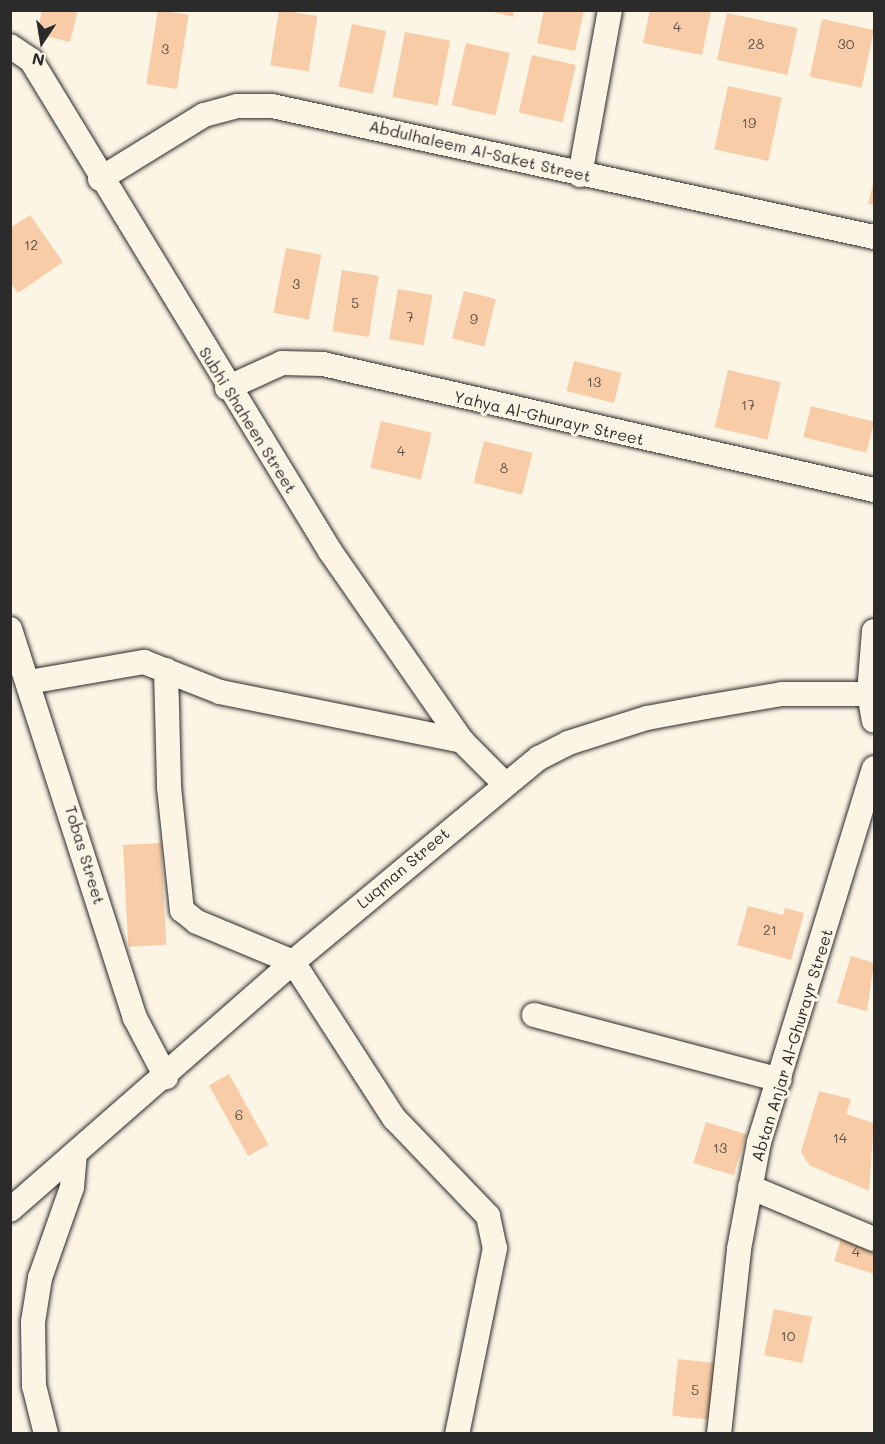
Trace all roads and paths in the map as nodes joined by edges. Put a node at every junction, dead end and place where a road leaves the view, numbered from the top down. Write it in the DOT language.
graph roads {
  1 [pos="610,10"];
  2 [pos="10,46"];
  3 [pos="580,175"];
  4 [pos="100,179"];
  5 [pos="874,237"];
  6 [pos="227,388"];
  7 [pos="874,490"];
  8 [pos="10,629"];
  9 [pos="874,631"];
  10 [pos="166,670"];
  11 [pos="29,682"];
  12 [pos="872,693"];
  13 [pos="874,721"];
  14 [pos="462,741"];
  15 [pos="874,768"];
  16 [pos="504,783"];
  17 [pos="292,962"];
  18 [pos="534,1015"];
  19 [pos="166,1077"];
  20 [pos="780,1080"];
  21 [pos="75,1155"];
  22 [pos="750,1187"];
  23 [pos="10,1210"];
  24 [pos="874,1239"];
  25 [pos="46,1434"];
  26 [pos="457,1434"];
  27 [pos="718,1434"];
  1 -- 3 [label="street"];
  2 -- 4 [label="street, Subhi Shaheen Street"];
  3 -- 4 [label="street, Abdulhaleem Al-Saket Street"];
  3 -- 5 [label="street, Abdulhaleem Al-Saket Street"];
  4 -- 6 [label="street, Subhi Shaheen Street"];
  6 -- 7 [label="street, Yahya Al-Ghurayr Street"];
  6 -- 14 [label="street, Subhi Shaheen Street"];
  8 -- 11 [label="street, Tobas Street"];
  9 -- 12 [label="street"];
  10 -- 11 [label="street"];
  10 -- 14 [label="street"];
  10 -- 17 [label="street"];
  11 -- 19 [label="street, Tobas Street"];
  12 -- 13 [label="street"];
  12 -- 16 [label="street, Luqman Street"];
  14 -- 16 [label="street, Subhi Shaheen Street"];
  15 -- 20 [label="street, Abtan Anjar Al-Ghurayr Street"];
  16 -- 17 [label="street, Luqman Street"];
  17 -- 19 [label="street, Luqman Street"];
  17 -- 26 [label="street"];
  18 -- 20 [label="street"];
  19 -- 21 [label="street, Luqman Street"];
  20 -- 22 [label="street, Abtan Anjar Al-Ghurayr Street"];
  21 -- 23 [label="street, Luqman Street"];
  21 -- 25 [label="street"];
  22 -- 24 [label="street"];
  22 -- 27 [label="street, Abtan Anjar Al-Ghurayr Street"];
}
